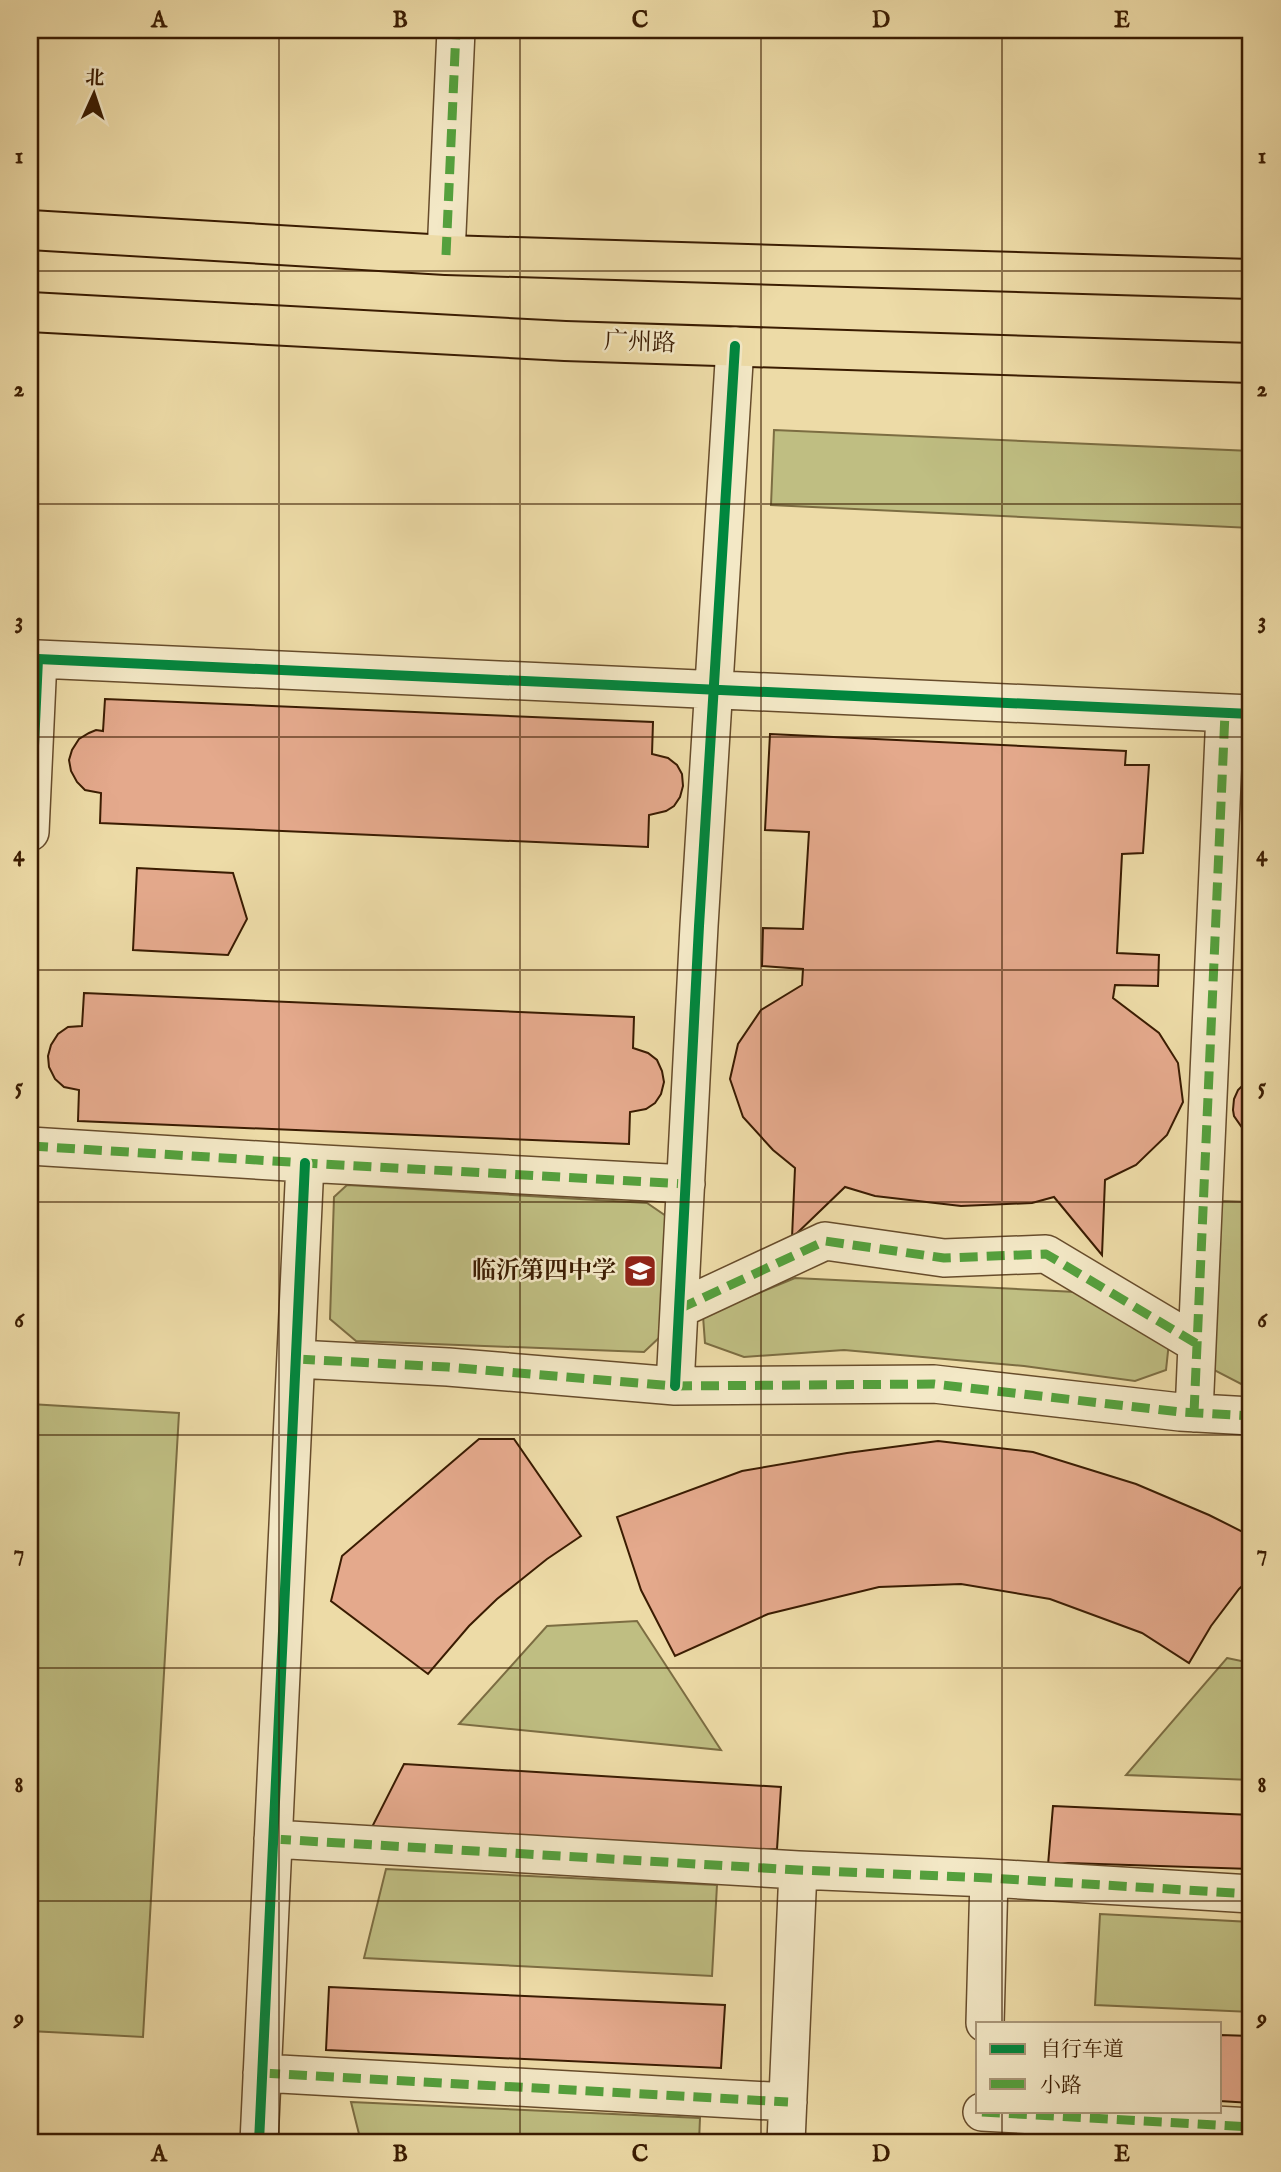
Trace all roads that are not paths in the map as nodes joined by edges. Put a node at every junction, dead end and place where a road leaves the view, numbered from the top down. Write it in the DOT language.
graph roads {
  1 [pos="456,30"];
  2 [pos="30,230"];
  3 [pos="446,255"];
  4 [pos="1251,279"];
  5 [pos="30,312"];
  6 [pos="735,346"];
  7 [pos="1251,363"];
  8 [pos="713,690"];
  9 [pos="1238,714"];
  10 [pos="30,832"];
  11 [pos="30,1146"];
  12 [pos="305,1163"];
  13 [pos="686,1184"];
  14 [pos="679,1309"];
  15 [pos="1197,1344"];
  16 [pos="297,1359"];
  17 [pos="675,1386"];
  18 [pos="1194,1413"];
  19 [pos="1251,1416"];
  20 [pos="273,1839"];
  21 [pos="798,1870"];
  22 [pos="989,1878"];
  23 [pos="1251,1894"];
  24 [pos="985,2022"];
  25 [pos="262,2073"];
  26 [pos="788,2102"];
  27 [pos="982,2122"];
  28 [pos="1251,2127"];
  29 [pos="259,2142"];
  30 [pos="786,2142"];
  1 -- 3 [label="street"];
  2 -- 3 [label="main road"];
  3 -- 4 [label="main road"];
  5 -- 6 [label="main road, 广州路"];
  6 -- 7 [label="main road, 广州路"];
  6 -- 8 [label="street"];
  8 -- 9 [label="street"];
  8 -- 10 [label="street"];
  8 -- 13 [label="street"];
  9 -- 15 [label="street"];
  11 -- 12 [label="street"];
  12 -- 13 [label="street"];
  12 -- 16 [label="street"];
  13 -- 14 [label="street"];
  14 -- 15 [label="street"];
  14 -- 17 [label="street"];
  15 -- 18 [label="street"];
  16 -- 17 [label="street"];
  16 -- 20 [label="street"];
  17 -- 18 [label="street"];
  18 -- 19 [label="street"];
  20 -- 21 [label="street"];
  20 -- 25 [label="street"];
  21 -- 22 [label="street"];
  21 -- 26 [label="street"];
  22 -- 23 [label="street"];
  22 -- 24 [label="street"];
  25 -- 26 [label="street"];
  25 -- 29 [label="street"];
  26 -- 30 [label="street"];
  27 -- 28 [label="street"];
}
